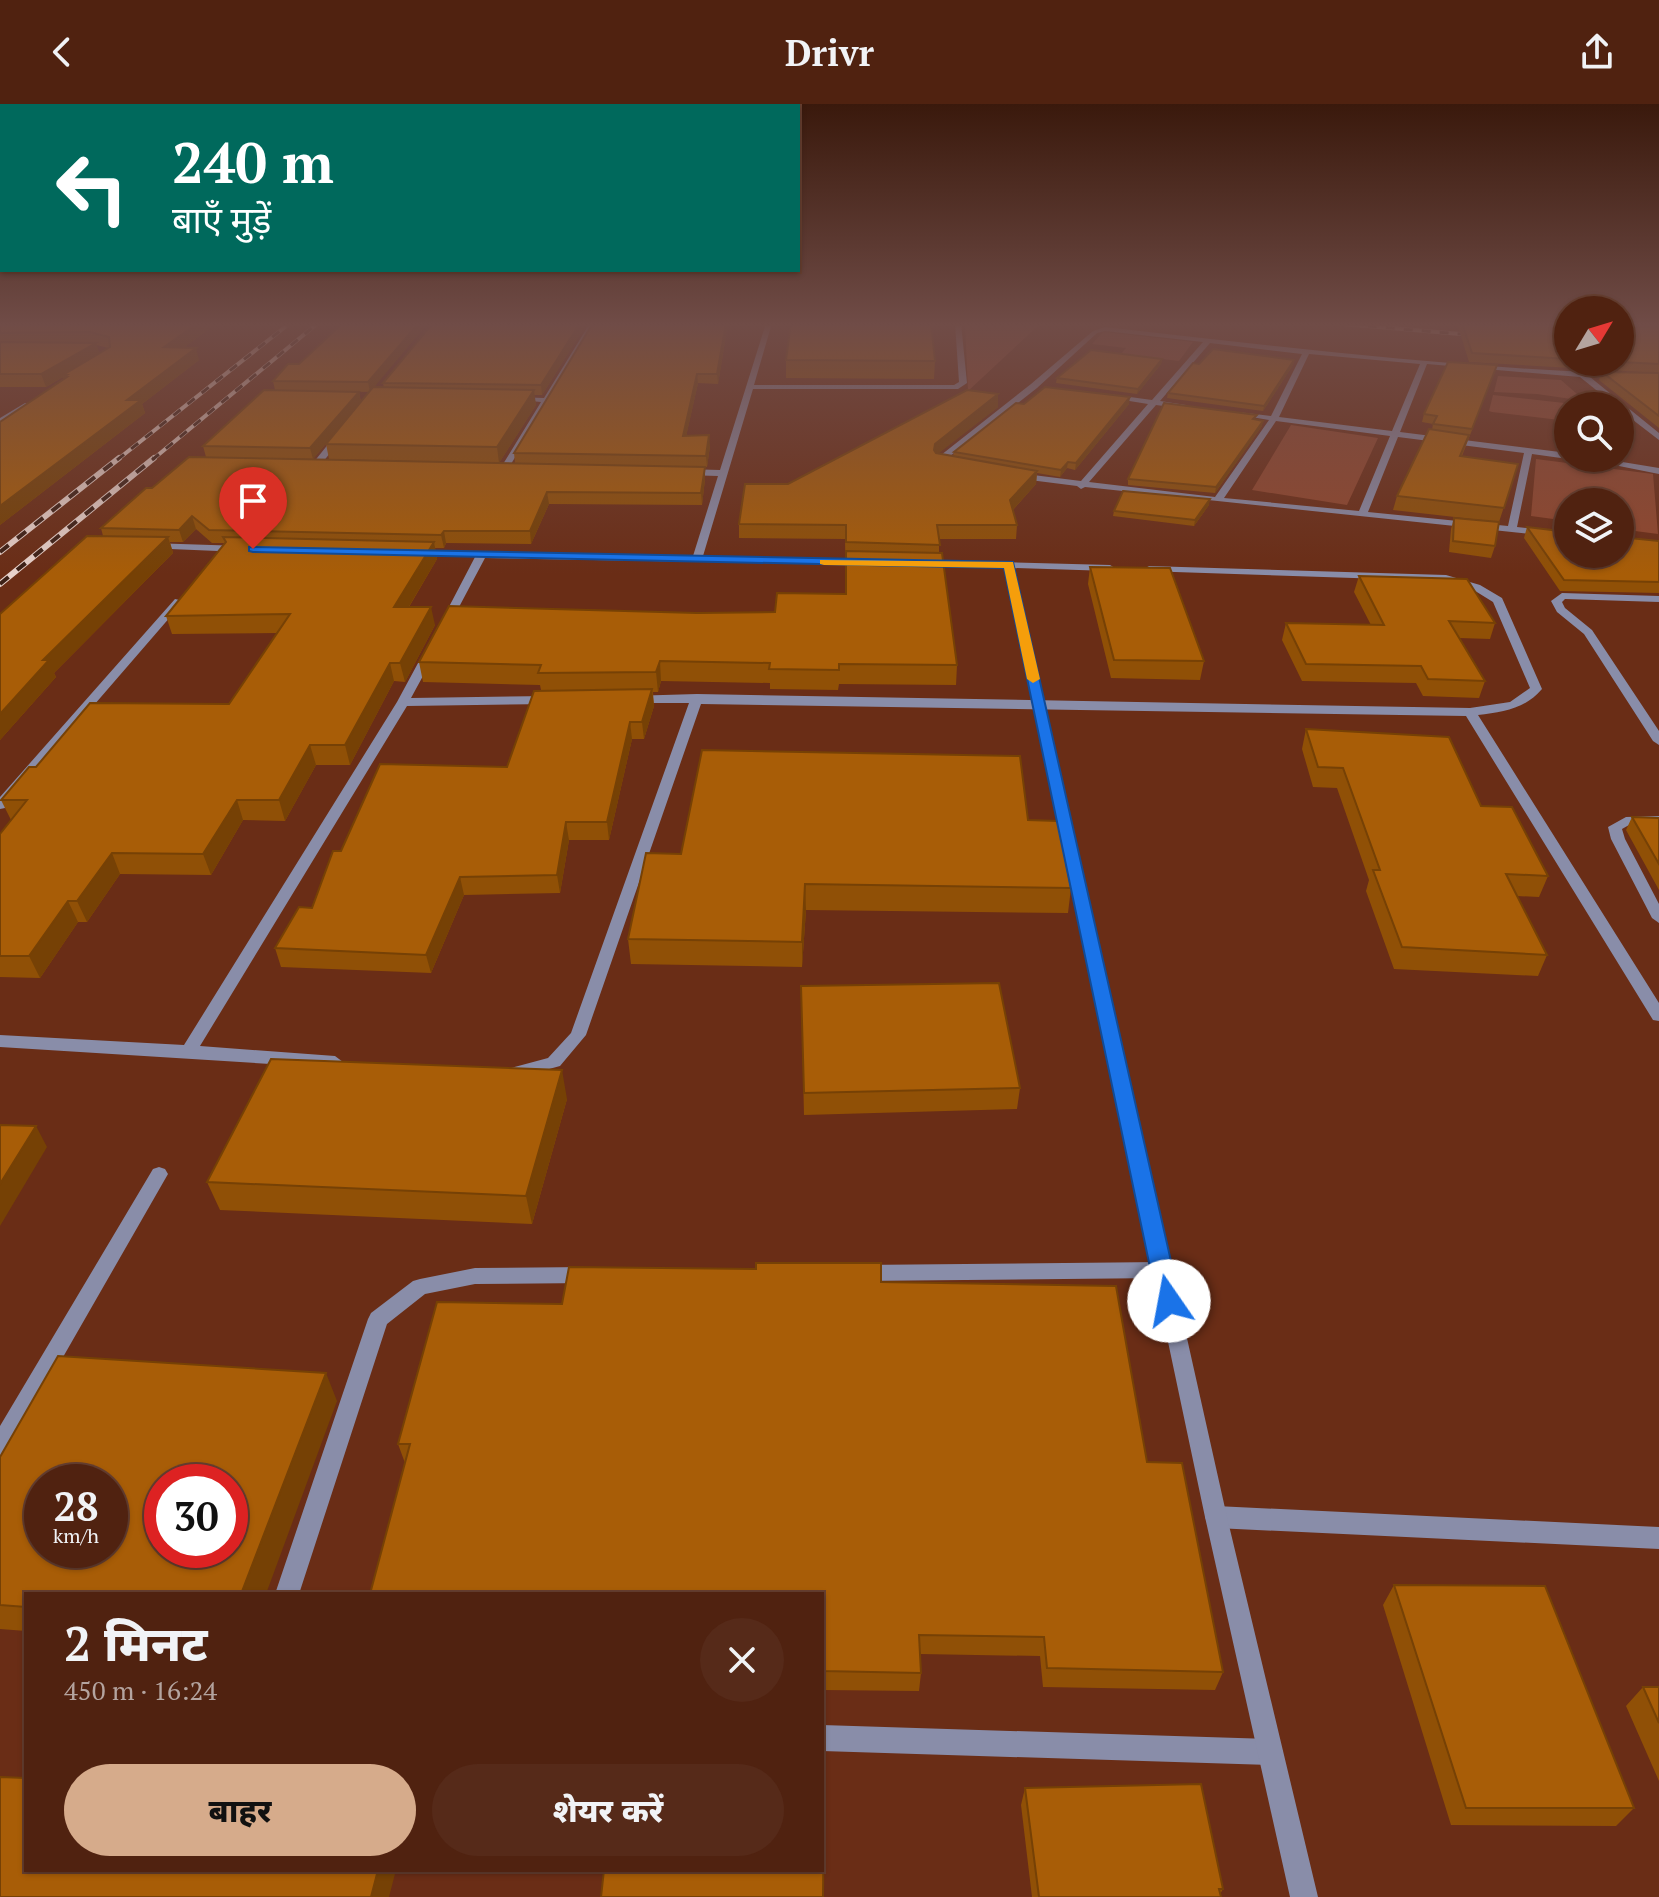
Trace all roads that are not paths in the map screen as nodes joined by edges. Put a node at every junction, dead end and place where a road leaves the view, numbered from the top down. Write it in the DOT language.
graph roads {
  1 [pos="26,407"];
  2 [pos="542,407"];
  3 [pos="744,407"];
  4 [pos="1008,407"];
  5 [pos="1152,407"];
  6 [pos="1182,407"];
  7 [pos="1280,407"];
  8 [pos="1408,407"];
  9 [pos="1621,407"];
  10 [pos="1199,409"];
  11 [pos="1229,413"];
  12 [pos="1274,419"];
  13 [pos="0,422"];
  14 [pos="344,431"];
  15 [pos="1398,434"];
  16 [pos="1659,437"];
  17 [pos="1529,450"];
  18 [pos="1554,454"];
  19 [pos="300,464"];
  20 [pos="316,465"];
  21 [pos="331,465"];
  22 [pos="1634,467"];
  23 [pos="488,468"];
  24 [pos="964,468"];
  25 [pos="504,469"];
  26 [pos="520,469"];
  27 [pos="1659,471"];
  28 [pos="677,472"];
  29 [pos="724,473"];
  30 [pos="1008,475"];
  31 [pos="1081,486"];
  32 [pos="1218,500"];
  33 [pos="1363,514"];
  34 [pos="1512,529"];
  35 [pos="1554,534"];
  36 [pos="131,546"];
  37 [pos="225,548"];
  38 [pos="255,549"];
  39 [pos="406,553"];
  40 [pos="481,555"];
  41 [pos="214,560"];
  42 [pos="697,560"];
  43 [pos="884,563"];
  44 [pos="915,563"];
  45 [pos="1009,565"];
  46 [pos="1118,568"];
  47 [pos="1134,569"];
  48 [pos="184,595"];
  49 [pos="1659,599"];
  50 [pos="697,698"];
  51 [pos="620,699"];
  52 [pos="558,700"];
  53 [pos="403,702"];
  54 [pos="1039,703"];
  55 [pos="1470,712"];
  56 [pos="1659,741"];
  57 [pos="0,805"];
  58 [pos="1659,820"];
  59 [pos="1659,918"];
  60 [pos="1659,1016"];
  61 [pos="0,1041"];
  62 [pos="189,1051"];
  63 [pos="346,1063"];
  64 [pos="488,1074"];
  65 [pos="159,1174"];
  66 [pos="1162,1270"];
  67 [pos="842,1273"];
  68 [pos="602,1275"];
  69 [pos="0,1446"];
  70 [pos="1216,1517"];
  71 [pos="1659,1538"];
  72 [pos="288,1592"];
  73 [pos="824,1738"];
  74 [pos="1270,1752"];
  75 [pos="1304,1897"];
  1 -- 13 [label="street"];
  2 -- 25 [label="street"];
  3 -- 29 [label="street"];
  4 -- 24 [label="street"];
  5 -- 31 [label="street"];
  6 -- 10 [label="street"];
  7 -- 12 [label="street"];
  8 -- 15 [label="street"];
  9 -- 16 [label="street"];
  11 -- 12 [label="street"];
  12 -- 15 [label="street"];
  12 -- 32 [label="street"];
  14 -- 20 [label="street"];
  15 -- 17 [label="street"];
  15 -- 33 [label="street"];
  17 -- 18 [label="street"];
  17 -- 34 [label="street"];
  19 -- 20 [label="street"];
  20 -- 21 [label="street"];
  22 -- 27 [label="street"];
  23 -- 25 [label="street"];
  25 -- 26 [label="street"];
  28 -- 29 [label="street"];
  29 -- 42 [label="street"];
  30 -- 31 [label="street"];
  31 -- 32 [label="street"];
  32 -- 33 [label="street"];
  33 -- 34 [label="street"];
  34 -- 35 [label="street"];
  36 -- 37 [label="street"];
  37 -- 38 [label="street"];
  37 -- 41 [label="street"];
  39 -- 40 [label="street"];
  40 -- 42 [label="street"];
  40 -- 53 [label="street"];
  42 -- 43 [label="street"];
  44 -- 45 [label="street"];
  45 -- 46 [label="street"];
  45 -- 54 [label="street"];
  47 -- 55 [label="street"];
  48 -- 57 [label="street"];
  49 -- 56 [label="street"];
  50 -- 51 [label="street"];
  50 -- 54 [label="street"];
  50 -- 64 [label="street"];
  52 -- 53 [label="street"];
  53 -- 62 [label="street"];
  54 -- 55 [label="street"];
  54 -- 66 [label="street"];
  55 -- 60 [label="street"];
  58 -- 59 [label="street"];
  61 -- 62 [label="street"];
  62 -- 63 [label="street"];
  65 -- 69 [label="street"];
  66 -- 67 [label="street"];
  66 -- 70 [label="street"];
  68 -- 72 [label="street"];
  70 -- 71 [label="street"];
  70 -- 74 [label="street"];
  73 -- 74 [label="street"];
  74 -- 75 [label="street"];
}
